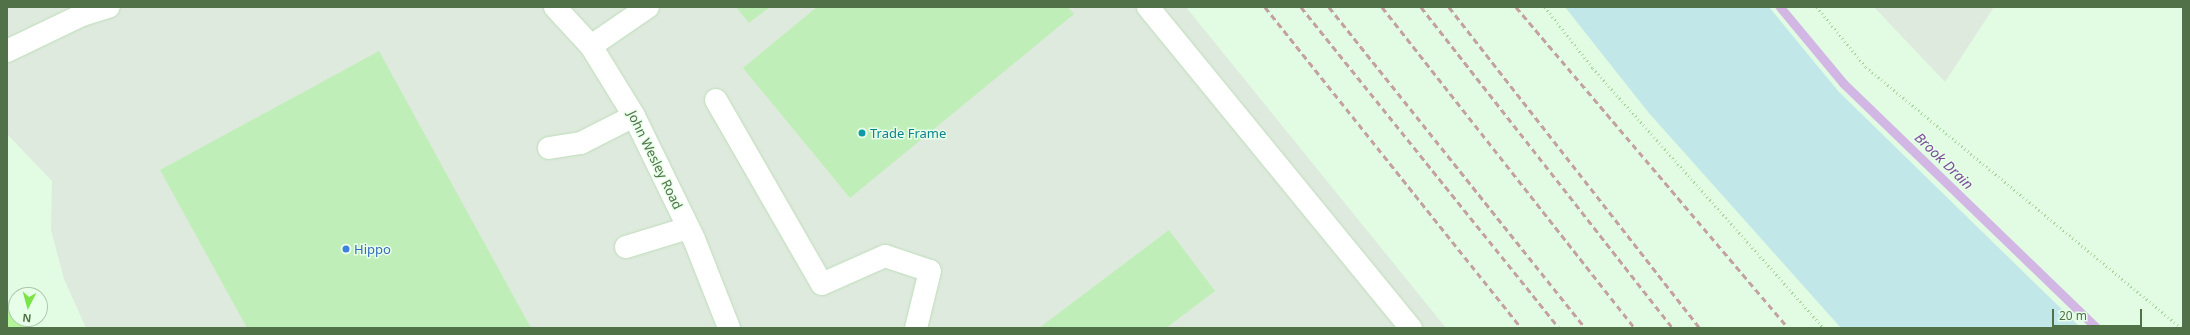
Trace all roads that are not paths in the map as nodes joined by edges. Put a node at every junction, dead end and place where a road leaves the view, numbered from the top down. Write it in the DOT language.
graph roads {
  1 [pos="109,7"];
  2 [pos="555,7"];
  3 [pos="648,7"];
  4 [pos="1148,7"];
  5 [pos="591,46"];
  6 [pos="11,53"];
  7 [pos="716,100"];
  8 [pos="634,116"];
  9 [pos="549,148"];
  10 [pos="688,228"];
  11 [pos="626,247"];
  12 [pos="7,315"];
  13 [pos="13,328"];
  14 [pos="729,328"];
  15 [pos="916,328"];
  16 [pos="1411,328"];
  1 -- 6 [label="street"];
  2 -- 5 [label="street, John Wesley Road"];
  3 -- 5 [label="street"];
  4 -- 16 [label="street"];
  5 -- 8 [label="street, John Wesley Road"];
  7 -- 15 [label="street"];
  8 -- 9 [label="street"];
  8 -- 10 [label="street, John Wesley Road"];
  10 -- 11 [label="street"];
  10 -- 14 [label="street, John Wesley Road"];
  12 -- 13 [label="highway"];
}
